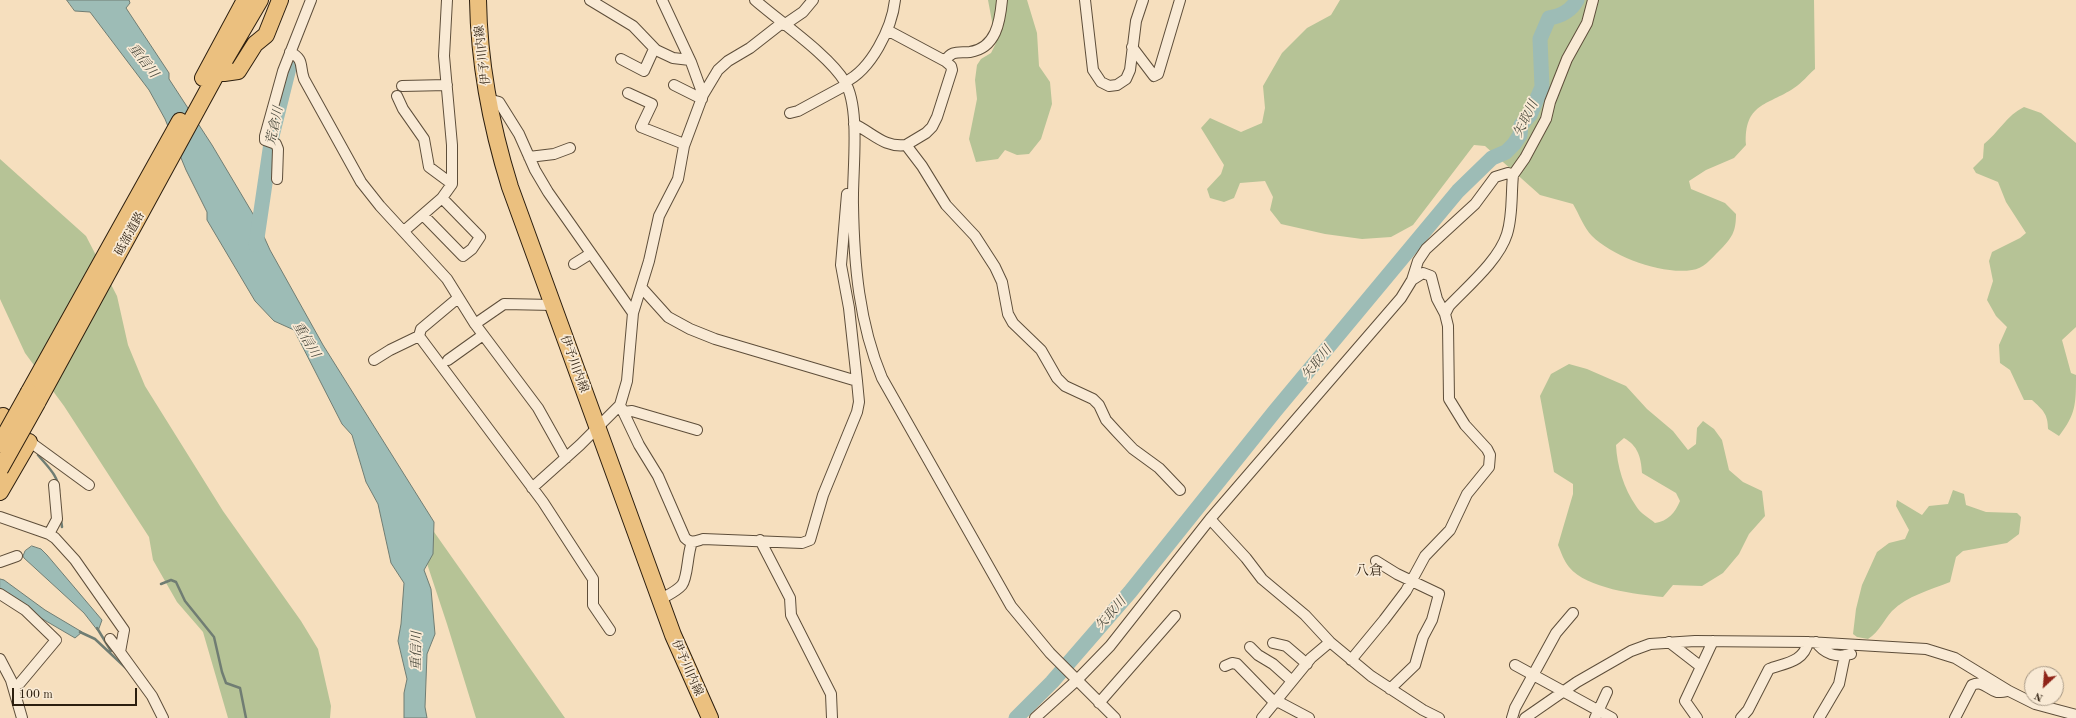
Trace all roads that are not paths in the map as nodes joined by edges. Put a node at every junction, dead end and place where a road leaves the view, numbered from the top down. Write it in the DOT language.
graph roads {
  1 [pos="260,0"];
  2 [pos="311,0"];
  3 [pos="447,0"];
  4 [pos="478,0"];
  5 [pos="590,0"];
  6 [pos="662,0"];
  7 [pos="755,0"];
  8 [pos="813,0"];
  9 [pos="895,0"];
  10 [pos="1002,0"];
  11 [pos="1085,0"];
  12 [pos="1143,0"];
  13 [pos="1180,0"];
  14 [pos="1593,0"];
  15 [pos="274,1"];
  16 [pos="240,4"];
  17 [pos="783,24"];
  18 [pos="887,30"];
  19 [pos="1132,47"];
  20 [pos="654,49"];
  21 [pos="293,54"];
  22 [pos="621,59"];
  23 [pos="690,60"];
  24 [pos="945,61"];
  25 [pos="217,73"];
  26 [pos="846,84"];
  27 [pos="447,85"];
  28 [pos="674,85"];
  29 [pos="628,93"];
  30 [pos="703,97"];
  31 [pos="488,99"];
  32 [pos="790,113"];
  33 [pos="854,124"];
  34 [pos="684,144"];
  35 [pos="906,145"];
  36 [pos="570,148"];
  37 [pos="529,157"];
  38 [pos="853,169"];
  39 [pos="1513,175"];
  40 [pos="277,179"];
  41 [pos="452,184"];
  42 [pos="442,198"];
  43 [pos="423,215"];
  44 [pos="404,231"];
  45 [pos="590,254"];
  46 [pos="574,264"];
  47 [pos="1412,280"];
  48 [pos="641,287"];
  49 [pos="458,298"];
  50 [pos="553,305"];
  51 [pos="632,313"];
  52 [pos="1445,314"];
  53 [pos="475,324"];
  54 [pos="483,335"];
  55 [pos="419,336"];
  56 [pos="374,360"];
  57 [pos="448,360"];
  58 [pos="857,381"];
  59 [pos="621,409"];
  60 [pos="1,414"];
  61 [pos="597,429"];
  62 [pos="697,430"];
  63 [pos="29,442"];
  64 [pos="0,444"];
  65 [pos="566,458"];
  66 [pos="0,469"];
  67 [pos="89,485"];
  68 [pos="54,486"];
  69 [pos="532,488"];
  70 [pos="1180,490"];
  71 [pos="0,492"];
  72 [pos="0,517"];
  73 [pos="1210,519"];
  74 [pos="49,534"];
  75 [pos="760,540"];
  76 [pos="692,542"];
  77 [pos="17,556"];
  78 [pos="1376,561"];
  79 [pos="0,562"];
  80 [pos="1411,581"];
  81 [pos="0,594"];
  82 [pos="661,599"];
  83 [pos="1573,612"];
  84 [pos="1175,616"];
  85 [pos="610,630"];
  86 [pos="110,639"];
  87 [pos="1713,641"];
  88 [pos="1330,642"];
  89 [pos="1669,642"];
  90 [pos="1812,642"];
  91 [pos="1273,643"];
  92 [pos="1860,646"];
  93 [pos="1250,647"];
  94 [pos="120,652"];
  95 [pos="1845,655"];
  96 [pos="0,659"];
  97 [pos="1351,660"];
  98 [pos="1307,664"];
  99 [pos="1515,665"];
  100 [pos="1225,666"];
  101 [pos="1700,666"];
  102 [pos="1533,674"];
  103 [pos="4,679"];
  104 [pos="1076,679"];
  105 [pos="1292,681"];
  106 [pos="13,687"];
  107 [pos="1390,689"];
  108 [pos="2009,691"];
  109 [pos="1562,692"];
  110 [pos="1607,692"];
  111 [pos="1276,702"];
  112 [pos="1099,703"];
  113 [pos="1597,714"];
  114 [pos="2076,715"];
  115 [pos="1433,717"];
  116 [pos="22,718"];
  117 [pos="163,718"];
  118 [pos="710,718"];
  119 [pos="832,718"];
  120 [pos="1035,718"];
  121 [pos="1115,718"];
  122 [pos="1262,718"];
  123 [pos="1309,718"];
  124 [pos="1512,718"];
  125 [pos="1525,718"];
  126 [pos="1612,718"];
  127 [pos="1696,718"];
  128 [pos="1741,718"];
  129 [pos="1819,718"];
  130 [pos="1955,718"];
  1 -- 25 [label="main road, 砥部道路"];
  2 -- 21 [label="street"];
  3 -- 27 [label="street"];
  4 -- 31 [label="main road, 伊予川内線"];
  5 -- 20 [label="street"];
  6 -- 23 [label="street"];
  7 -- 17 [label="street"];
  8 -- 17 [label="street"];
  9 -- 18 [label="street"];
  10 -- 24 [label="street"];
  11 -- 19 [label="street"];
  12 -- 19 [label="street"];
  13 -- 19 [label="street"];
  14 -- 39 [label="street"];
  15 -- 25 [label="main road"];
  16 -- 25 [label="main road, 砥部道路"];
  17 -- 26 [label="street"];
  17 -- 30 [label="street"];
  18 -- 24 [label="street"];
  18 -- 26 [label="street"];
  20 -- 22 [label="street"];
  20 -- 23 [label="street"];
  21 -- 40 [label="street"];
  21 -- 44 [label="street"];
  23 -- 30 [label="street"];
  24 -- 35 [label="street"];
  25 -- 64 [label="main road, 砥部道路, bridge"];
  25 -- 66 [label="main road, 砥部道路, bridge"];
  26 -- 32 [label="street"];
  26 -- 33 [label="street"];
  27 -- 41 [label="street"];
  27 -- 41 [label="street"];
  28 -- 30 [label="street"];
  29 -- 34 [label="street"];
  30 -- 34 [label="street"];
  31 -- 37 [label="street"];
  31 -- 50 [label="main road, 伊予川内線"];
  33 -- 35 [label="street"];
  33 -- 38 [label="street"];
  34 -- 48 [label="street"];
  35 -- 70 [label="street"];
  36 -- 37 [label="street"];
  37 -- 45 [label="street"];
  38 -- 58 [label="street"];
  38 -- 104 [label="street"];
  39 -- 47 [label="street"];
  39 -- 52 [label="street"];
  41 -- 42 [label="street"];
  42 -- 43 [label="street"];
  42 -- 43 [label="street"];
  43 -- 44 [label="street"];
  44 -- 49 [label="street"];
  45 -- 46 [label="street"];
  45 -- 51 [label="street"];
  47 -- 52 [label="street"];
  47 -- 73 [label="street"];
  48 -- 51 [label="street"];
  48 -- 58 [label="street"];
  49 -- 53 [label="street"];
  49 -- 55 [label="street"];
  50 -- 53 [label="street"];
  50 -- 61 [label="main road, 伊予川内線"];
  51 -- 59 [label="street"];
  52 -- 80 [label="street"];
  53 -- 54 [label="street"];
  54 -- 57 [label="street"];
  54 -- 65 [label="street"];
  55 -- 56 [label="street"];
  55 -- 69 [label="street"];
  58 -- 75 [label="street"];
  59 -- 61 [label="street"];
  59 -- 62 [label="street"];
  59 -- 76 [label="street"];
  60 -- 63 [label="street"];
  61 -- 65 [label="street"];
  61 -- 82 [label="main road, 伊予川内線"];
  63 -- 67 [label="street"];
  63 -- 71 [label="main road"];
  65 -- 69 [label="street"];
  68 -- 74 [label="street"];
  69 -- 85 [label="street"];
  72 -- 74 [label="street"];
  73 -- 88 [label="street"];
  73 -- 104 [label="street"];
  74 -- 94 [label="street"];
  75 -- 76 [label="street"];
  75 -- 119 [label="street"];
  76 -- 82 [label="street"];
  77 -- 79 [label="street"];
  78 -- 80 [label="street"];
  80 -- 97 [label="street"];
  80 -- 107 [label="street"];
  81 -- 106 [label="street"];
  82 -- 118 [label="main road, 伊予川内線"];
  83 -- 102 [label="street"];
  84 -- 112 [label="street"];
  86 -- 94 [label="street"];
  87 -- 89 [label="street"];
  87 -- 90 [label="street"];
  87 -- 101 [label="street"];
  88 -- 97 [label="street"];
  88 -- 98 [label="street"];
  89 -- 101 [label="street"];
  89 -- 109 [label="street"];
  90 -- 92 [label="street"];
  90 -- 95 [label="street"];
  90 -- 128 [label="street"];
  91 -- 98 [label="street"];
  92 -- 95 [label="street"];
  92 -- 108 [label="street"];
  93 -- 105 [label="street"];
  94 -- 117 [label="street"];
  95 -- 129 [label="street"];
  96 -- 103 [label="street"];
  97 -- 107 [label="street"];
  98 -- 105 [label="street"];
  99 -- 102 [label="street"];
  100 -- 111 [label="street"];
  101 -- 127 [label="street"];
  102 -- 109 [label="street"];
  102 -- 124 [label="street"];
  103 -- 106 [label="street"];
  104 -- 112 [label="street"];
  104 -- 120 [label="street"];
  105 -- 111 [label="street"];
  106 -- 116 [label="street"];
  107 -- 115 [label="street"];
  108 -- 114 [label="street"];
  108 -- 130 [label="street"];
  109 -- 113 [label="street"];
  109 -- 125 [label="street"];
  110 -- 113 [label="street"];
  111 -- 122 [label="street"];
  111 -- 123 [label="street"];
  112 -- 121 [label="street"];
  113 -- 126 [label="street"];
}
